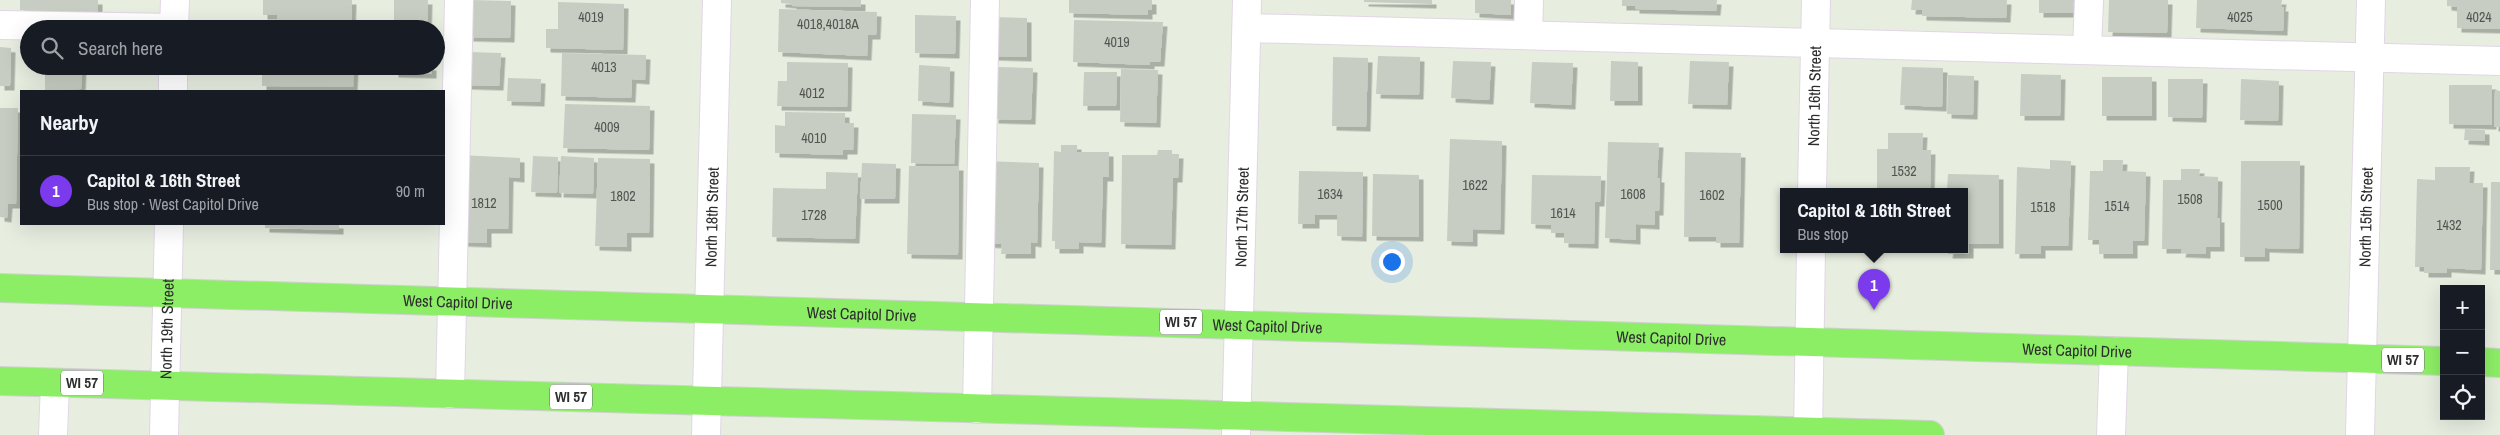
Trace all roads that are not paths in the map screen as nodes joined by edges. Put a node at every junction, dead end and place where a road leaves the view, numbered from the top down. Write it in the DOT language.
graph roads {
  1 [pos="175,0"];
  2 [pos="459,0"];
  3 [pos="717,0"];
  4 [pos="985,0"];
  5 [pos="1247,0"];
  6 [pos="1529,0"];
  7 [pos="1816,0"];
  8 [pos="2089,0"];
  9 [pos="2371,0"];
  10 [pos="174,20"];
  11 [pos="0,25"];
  12 [pos="20,25"];
  13 [pos="1247,28"];
  14 [pos="1528,34"];
  15 [pos="1815,42"];
  16 [pos="2087,49"];
  17 [pos="2370,57"];
  18 [pos="2500,61"];
  19 [pos="173,75"];
  20 [pos="173,90"];
  21 [pos="1812,188"];
  22 [pos="169,225"];
  23 [pos="1811,253"];
  24 [pos="0,288"];
  25 [pos="168,292"];
  26 [pos="453,302"];
  27 [pos="710,310"];
  28 [pos="979,317"];
  29 [pos="1238,324"];
  30 [pos="1809,341"];
  31 [pos="2114,351"];
  32 [pos="2362,358"];
  33 [pos="2440,361"];
  34 [pos="2485,362"];
  35 [pos="2500,363"];
  36 [pos="0,381"];
  37 [pos="56,383"];
  38 [pos="165,385"];
  39 [pos="450,394"];
  40 [pos="707,402"];
  41 [pos="977,410"];
  42 [pos="1236,426"];
  43 [pos="1808,433"];
  44 [pos="53,435"];
  45 [pos="164,435"];
  46 [pos="706,435"];
  47 [pos="1930,435"];
  48 [pos="2111,435"];
  49 [pos="2360,435"];
  1 -- 10 [label="street"];
  2 -- 26 [label="street"];
  3 -- 27 [label="street, North 18th Street"];
  4 -- 28 [label="street"];
  5 -- 13 [label="street, North 17th Street"];
  6 -- 14 [label="street"];
  7 -- 15 [label="street, North 16th Street"];
  8 -- 16 [label="street"];
  9 -- 17 [label="street, North 15th Street"];
  11 -- 12 [label="street"];
  13 -- 14 [label="street"];
  13 -- 29 [label="street, North 17th Street"];
  14 -- 15 [label="street"];
  15 -- 16 [label="street"];
  15 -- 21 [label="street, North 16th Street"];
  16 -- 17 [label="street"];
  17 -- 18 [label="street"];
  17 -- 32 [label="street, North 15th Street"];
  19 -- 20 [label="street"];
  22 -- 25 [label="street, North 19th Street"];
  23 -- 30 [label="street"];
  24 -- 25 [label="main road, West Capitol Drive / WI 57"];
  25 -- 26 [label="main road, West Capitol Drive / WI 57"];
  25 -- 38 [label="street, North 19th Street"];
  26 -- 27 [label="main road, West Capitol Drive / WI 57"];
  26 -- 39 [label="street"];
  27 -- 28 [label="main road, West Capitol Drive / WI 57"];
  27 -- 40 [label="street, North 18th Street"];
  28 -- 29 [label="main road, West Capitol Drive / WI 57"];
  28 -- 41 [label="street"];
  29 -- 30 [label="main road, West Capitol Drive / WI 57"];
  29 -- 42 [label="street, North 17th Street"];
  30 -- 31 [label="main road, West Capitol Drive / WI 57"];
  30 -- 43 [label="street"];
  31 -- 32 [label="main road, West Capitol Drive / WI 57"];
  31 -- 48 [label="street"];
  32 -- 33 [label="main road, West Capitol Drive / WI 57"];
  32 -- 49 [label="street, North 15th Street"];
  34 -- 35 [label="main road"];
  36 -- 37 [label="main road, WI 57"];
  37 -- 38 [label="main road, WI 57"];
  37 -- 44 [label="street"];
  38 -- 39 [label="main road, WI 57"];
  38 -- 45 [label="street, North 19th Street"];
  39 -- 40 [label="main road, WI 57"];
  40 -- 41 [label="main road, WI 57"];
  40 -- 46 [label="street, North 18th Street"];
  41 -- 42 [label="main road, WI 57"];
  42 -- 43 [label="main road, WI 57"];
  43 -- 47 [label="main road, WI 57"];
}
